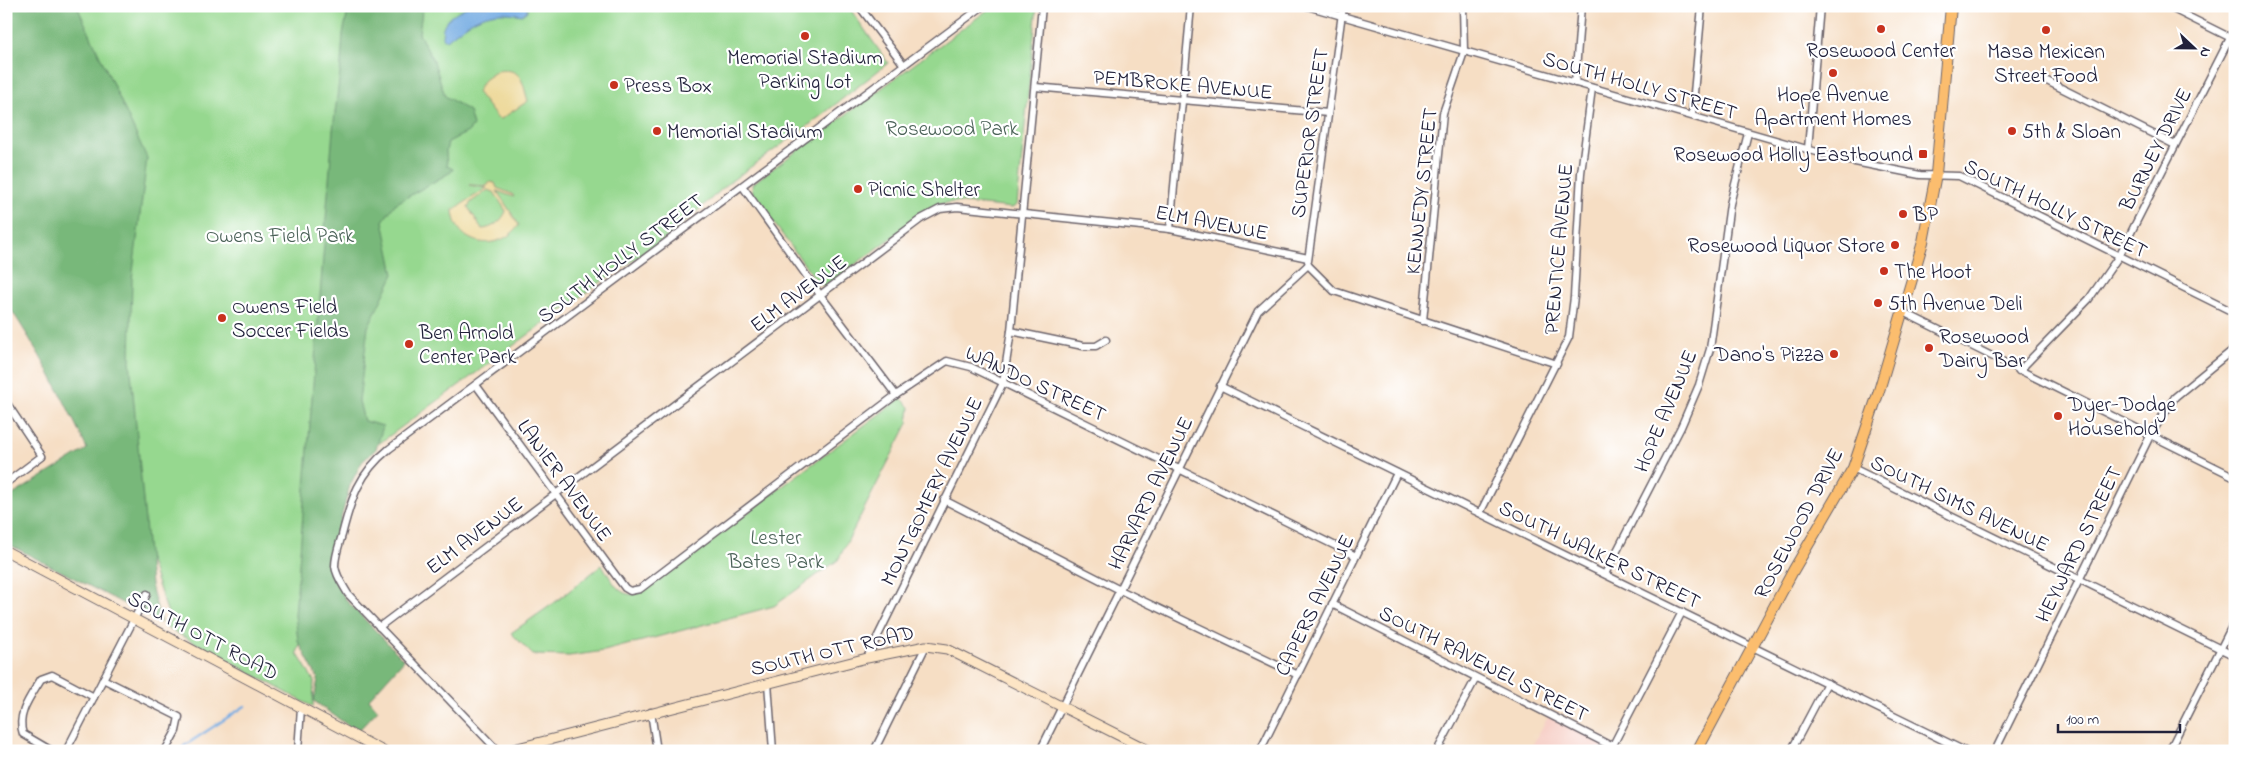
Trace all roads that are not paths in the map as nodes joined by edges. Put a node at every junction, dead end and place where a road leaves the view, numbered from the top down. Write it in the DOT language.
graph roads {
  1 [pos="859,6"];
  2 [pos="983,6"];
  3 [pos="1042,6"];
  4 [pos="1191,6"];
  5 [pos="1308,6"];
  6 [pos="1343,6"];
  7 [pos="1463,6"];
  8 [pos="1582,6"];
  9 [pos="1702,6"];
  10 [pos="1820,6"];
  11 [pos="1951,6"];
  12 [pos="2166,6"];
  13 [pos="1342,15"];
  14 [pos="2235,28"];
  15 [pos="2232,39"];
  16 [pos="1464,52"];
  17 [pos="904,65"];
  18 [pos="2045,80"];
  19 [pos="1575,83"];
  20 [pos="1035,87"];
  21 [pos="1592,88"];
  22 [pos="1182,99"];
  23 [pos="1328,113"];
  24 [pos="1692,115"];
  25 [pos="1748,133"];
  26 [pos="2176,145"];
  27 [pos="1808,149"];
  28 [pos="1936,174"];
  29 [pos="743,186"];
  30 [pos="1021,214"];
  31 [pos="1170,229"];
  32 [pos="2119,256"];
  33 [pos="1308,261"];
  34 [pos="821,296"];
  35 [pos="1903,312"];
  36 [pos="2235,313"];
  37 [pos="1423,322"];
  38 [pos="1011,331"];
  39 [pos="1106,340"];
  40 [pos="2235,348"];
  41 [pos="1557,364"];
  42 [pos="2019,370"];
  43 [pos="1003,383"];
  44 [pos="476,385"];
  45 [pos="1220,386"];
  46 [pos="896,395"];
  47 [pos="6,402"];
  48 [pos="2151,434"];
  49 [pos="1853,468"];
  50 [pos="1179,470"];
  51 [pos="1397,473"];
  52 [pos="2235,477"];
  53 [pos="6,483"];
  54 [pos="555,496"];
  55 [pos="944,500"];
  56 [pos="1480,513"];
  57 [pos="6,551"];
  58 [pos="1356,556"];
  59 [pos="1605,574"];
  60 [pos="2079,580"];
  61 [pos="1120,590"];
  62 [pos="630,591"];
  63 [pos="147,594"];
  64 [pos="1332,604"];
  65 [pos="1682,612"];
  66 [pos="135,619"];
  67 [pos="2235,620"];
  68 [pos="379,627"];
  69 [pos="926,646"];
  70 [pos="1752,646"];
  71 [pos="2220,649"];
  72 [pos="2235,656"];
  73 [pos="867,658"];
  74 [pos="1298,675"];
  75 [pos="1476,678"];
  76 [pos="104,679"];
  77 [pos="768,683"];
  78 [pos="1827,683"];
  79 [pos="94,697"];
  80 [pos="301,708"];
  81 [pos="1062,708"];
  82 [pos="651,712"];
  83 [pos="1612,747"];
  84 [pos="52,751"];
  85 [pos="66,751"];
  86 [pos="166,751"];
  87 [pos="298,751"];
  88 [pos="383,751"];
  89 [pos="498,751"];
  90 [pos="506,751"];
  91 [pos="657,751"];
  92 [pos="772,751"];
  93 [pos="874,751"];
  94 [pos="1040,751"];
  95 [pos="1150,751"];
  96 [pos="1260,751"];
  97 [pos="1437,751"];
  98 [pos="1621,751"];
  99 [pos="1698,751"];
  100 [pos="1791,751"];
  101 [pos="1966,751"];
  102 [pos="1995,751"];
  103 [pos="2169,751"];
  1 -- 17 [label="street"];
  2 -- 17 [label="street, SOUTH HOLLY STREET"];
  3 -- 20 [label="street, MONTGOMERY AVENUE"];
  4 -- 22 [label="street"];
  5 -- 13 [label="street, SOUTH HOLLY STREET"];
  6 -- 13 [label="street, SUPERIOR STREET"];
  7 -- 16 [label="street, KENNEDY STREET"];
  8 -- 19 [label="street"];
  9 -- 24 [label="street"];
  10 -- 27 [label="street"];
  11 -- 28 [label="main road, ROSEWOOD DRIVE"];
  12 -- 15 [label="street"];
  13 -- 16 [label="street, SOUTH HOLLY STREET"];
  13 -- 23 [label="street, SUPERIOR STREET"];
  14 -- 15 [label="street, BURNEY DRIVE"];
  15 -- 26 [label="street, BURNEY DRIVE"];
  16 -- 19 [label="street, SOUTH HOLLY STREET"];
  16 -- 37 [label="street, KENNEDY STREET"];
  17 -- 29 [label="street, SOUTH HOLLY STREET"];
  18 -- 26 [label="street"];
  19 -- 21 [label="street, SOUTH HOLLY STREET"];
  20 -- 22 [label="street, PEMBROKE AVENUE"];
  20 -- 30 [label="street, MONTGOMERY AVENUE"];
  21 -- 24 [label="street, SOUTH HOLLY STREET"];
  21 -- 41 [label="street, PRENTICE AVENUE"];
  22 -- 23 [label="street, PEMBROKE AVENUE"];
  22 -- 31 [label="street"];
  23 -- 33 [label="street, SUPERIOR STREET"];
  24 -- 25 [label="street, SOUTH HOLLY STREET"];
  25 -- 27 [label="street, SOUTH HOLLY STREET"];
  25 -- 59 [label="street, HOPE AVENUE"];
  26 -- 32 [label="street, BURNEY DRIVE"];
  27 -- 28 [label="street, SOUTH HOLLY STREET"];
  28 -- 32 [label="street, SOUTH HOLLY STREET"];
  28 -- 35 [label="main road, ROSEWOOD DRIVE"];
  29 -- 34 [label="street"];
  29 -- 44 [label="street, SOUTH HOLLY STREET"];
  30 -- 31 [label="street, ELM AVENUE"];
  30 -- 34 [label="street, ELM AVENUE"];
  30 -- 38 [label="street, MONTGOMERY AVENUE"];
  31 -- 33 [label="street, ELM AVENUE"];
  32 -- 36 [label="street, SOUTH HOLLY STREET"];
  32 -- 42 [label="street, BURNEY DRIVE"];
  33 -- 37 [label="street"];
  33 -- 45 [label="street, HARVARD AVENUE"];
  34 -- 46 [label="street"];
  34 -- 54 [label="street, ELM AVENUE"];
  35 -- 42 [label="street"];
  35 -- 49 [label="main road, ROSEWOOD DRIVE"];
  37 -- 41 [label="street"];
  38 -- 39 [label="street"];
  38 -- 43 [label="street, MONTGOMERY AVENUE"];
  40 -- 48 [label="street, HEYWARD STREET"];
  41 -- 56 [label="street, PRENTICE AVENUE"];
  42 -- 48 [label="street"];
  43 -- 46 [label="street, WANDO STREET"];
  43 -- 50 [label="street, WANDO STREET"];
  43 -- 55 [label="street, MONTGOMERY AVENUE"];
  44 -- 54 [label="street, LANIER AVENUE"];
  44 -- 68 [label="street, SOUTH HOLLY STREET"];
  45 -- 50 [label="street, HARVARD AVENUE"];
  45 -- 51 [label="street, SOUTH WALKER STREET"];
  46 -- 62 [label="street, WANDO STREET"];
  47 -- 53 [label="street"];
  48 -- 52 [label="street"];
  48 -- 60 [label="street, HEYWARD STREET"];
  49 -- 60 [label="street, SOUTH SIMS AVENUE"];
  49 -- 70 [label="main road, ROSEWOOD DRIVE"];
  50 -- 58 [label="street, WANDO STREET"];
  50 -- 61 [label="street, HARVARD AVENUE"];
  51 -- 56 [label="street, SOUTH WALKER STREET"];
  51 -- 58 [label="street, CAPERS AVENUE"];
  54 -- 62 [label="street, LANIER AVENUE"];
  54 -- 68 [label="street, ELM AVENUE"];
  55 -- 61 [label="street"];
  55 -- 73 [label="street, MONTGOMERY AVENUE"];
  56 -- 59 [label="street, SOUTH WALKER STREET"];
  57 -- 66 [label="street, SOUTH OTT ROAD"];
  58 -- 64 [label="street, CAPERS AVENUE"];
  59 -- 65 [label="street, SOUTH WALKER STREET"];
  60 -- 71 [label="street, SOUTH SIMS AVENUE"];
  60 -- 102 [label="street, HEYWARD STREET"];
  61 -- 74 [label="street"];
  61 -- 81 [label="street, HARVARD AVENUE"];
  63 -- 66 [label="street"];
  64 -- 74 [label="street, CAPERS AVENUE"];
  64 -- 75 [label="street, SOUTH RAVENEL STREET"];
  65 -- 70 [label="street, SOUTH WALKER STREET"];
  65 -- 83 [label="street"];
  66 -- 76 [label="street"];
  66 -- 80 [label="street, SOUTH OTT ROAD"];
  67 -- 71 [label="street"];
  68 -- 89 [label="street"];
  69 -- 73 [label="street, SOUTH OTT ROAD"];
  69 -- 81 [label="street, SOUTH OTT ROAD"];
  69 -- 93 [label="street"];
  70 -- 78 [label="street, SOUTH WALKER STREET"];
  70 -- 99 [label="main road, ROSEWOOD DRIVE"];
  71 -- 72 [label="street, SOUTH SIMS AVENUE"];
  71 -- 103 [label="street"];
  73 -- 77 [label="street, SOUTH OTT ROAD"];
  74 -- 96 [label="street, CAPERS AVENUE"];
  75 -- 83 [label="street, SOUTH RAVENEL STREET"];
  75 -- 97 [label="street"];
  76 -- 79 [label="street"];
  76 -- 86 [label="street"];
  77 -- 82 [label="street, SOUTH OTT ROAD"];
  77 -- 92 [label="street"];
  78 -- 100 [label="street"];
  78 -- 101 [label="street, SOUTH WALKER STREET"];
  79 -- 84 [label="street"];
  79 -- 85 [label="street"];
  80 -- 87 [label="street"];
  80 -- 88 [label="street, SOUTH OTT ROAD"];
  81 -- 94 [label="street, HARVARD AVENUE"];
  81 -- 95 [label="street, SOUTH OTT ROAD"];
  82 -- 90 [label="street, SOUTH OTT ROAD"];
  82 -- 91 [label="street"];
  83 -- 98 [label="street, SOUTH RAVENEL STREET"];
}
